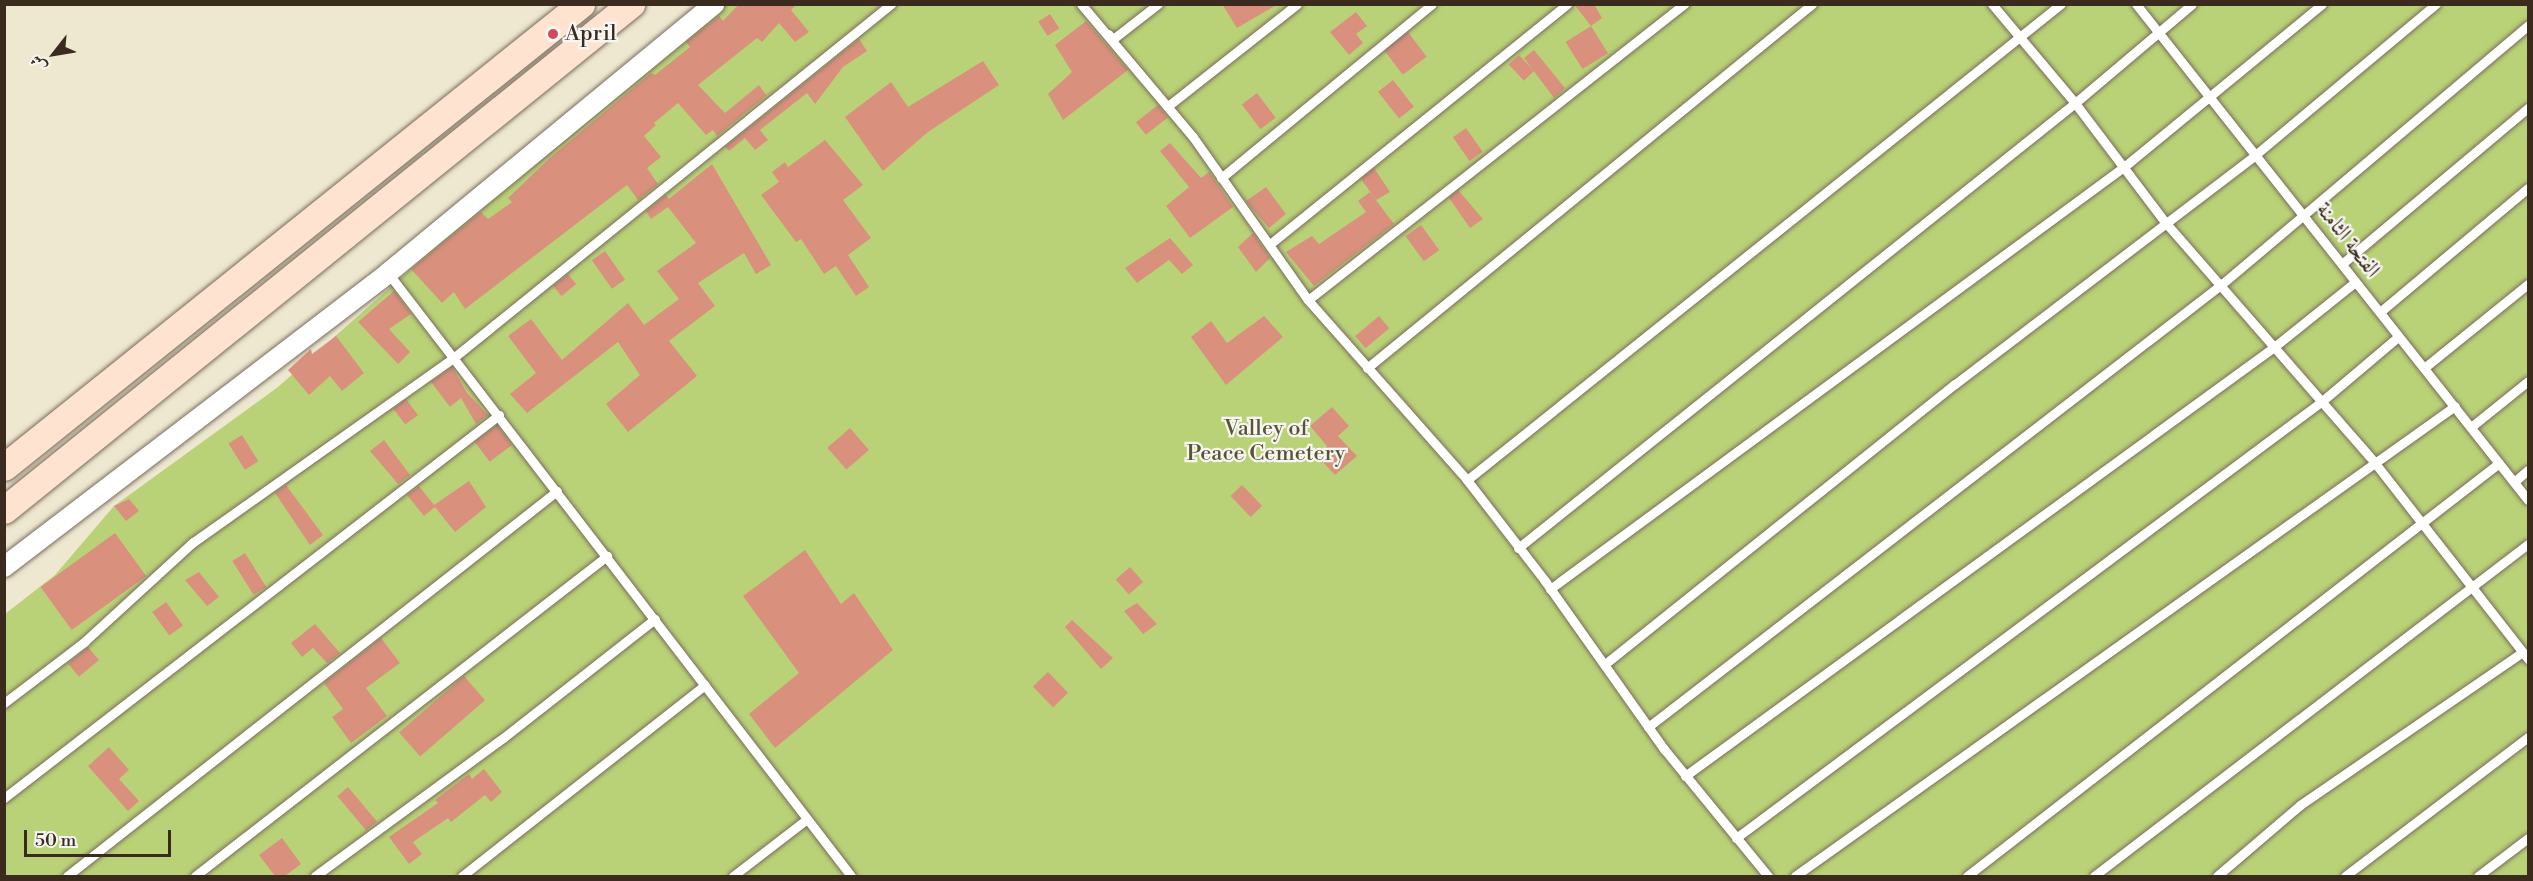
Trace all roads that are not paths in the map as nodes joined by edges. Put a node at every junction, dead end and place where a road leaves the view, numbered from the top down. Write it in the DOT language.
graph roads {
  1 [pos="581,4"];
  2 [pos="632,4"];
  3 [pos="714,4"];
  4 [pos="891,4"];
  5 [pos="1081,4"];
  6 [pos="1158,4"];
  7 [pos="1297,4"];
  8 [pos="1432,4"];
  9 [pos="1567,4"];
  10 [pos="1684,4"];
  11 [pos="1812,4"];
  12 [pos="1992,4"];
  13 [pos="2061,4"];
  14 [pos="2136,4"];
  15 [pos="2192,4"];
  16 [pos="2322,4"];
  17 [pos="2436,4"];
  18 [pos="1098,25"];
  19 [pos="2529,25"];
  20 [pos="2158,32"];
  21 [pos="2020,38"];
  22 [pos="2209,99"];
  23 [pos="2075,104"];
  24 [pos="1168,106"];
  25 [pos="2529,108"];
  26 [pos="2254,156"];
  27 [pos="2125,166"];
  28 [pos="1221,178"];
  29 [pos="2529,188"];
  30 [pos="2302,213"];
  31 [pos="2165,222"];
  32 [pos="1270,244"];
  33 [pos="2343,263"];
  34 [pos="388,273"];
  35 [pos="2355,282"];
  36 [pos="2222,284"];
  37 [pos="2529,284"];
  38 [pos="1308,300"];
  39 [pos="2380,312"];
  40 [pos="2398,337"];
  41 [pos="2274,346"];
  42 [pos="452,359"];
  43 [pos="1367,368"];
  44 [pos="2424,368"];
  45 [pos="2529,381"];
  46 [pos="2321,402"];
  47 [pos="2455,406"];
  48 [pos="499,415"];
  49 [pos="2471,428"];
  50 [pos="2375,463"];
  51 [pos="2499,463"];
  52 [pos="4,467"];
  53 [pos="2529,470"];
  54 [pos="1467,480"];
  55 [pos="2514,482"];
  56 [pos="557,491"];
  57 [pos="2529,500"];
  58 [pos="4,510"];
  59 [pos="2421,526"];
  60 [pos="2529,544"];
  61 [pos="1518,548"];
  62 [pos="607,556"];
  63 [pos="4,567"];
  64 [pos="2471,587"];
  65 [pos="1550,589"];
  66 [pos="655,620"];
  67 [pos="2526,656"];
  68 [pos="1605,664"];
  69 [pos="705,686"];
  70 [pos="4,703"];
  71 [pos="1648,727"];
  72 [pos="2529,737"];
  73 [pos="1685,776"];
  74 [pos="4,798"];
  75 [pos="807,819"];
  76 [pos="1736,838"];
  77 [pos="2529,838"];
  78 [pos="67,876"];
  79 [pos="195,876"];
  80 [pos="315,876"];
  81 [pos="462,876"];
  82 [pos="733,876"];
  83 [pos="851,876"];
  84 [pos="1768,876"];
  85 [pos="1795,876"];
  86 [pos="1967,876"];
  87 [pos="2094,876"];
  88 [pos="2217,876"];
  89 [pos="2345,876"];
  90 [pos="2478,876"];
  1 -- 52 [label="main road"];
  2 -- 58 [label="main road"];
  3 -- 34 [label="street"];
  4 -- 42 [label="lane"];
  5 -- 18 [label="lane"];
  6 -- 18 [label="lane"];
  7 -- 24 [label="lane"];
  8 -- 28 [label="lane"];
  9 -- 32 [label="lane"];
  10 -- 38 [label="lane"];
  11 -- 43 [label="lane"];
  12 -- 21 [label="lane"];
  13 -- 21 [label="lane"];
  14 -- 20 [label="lane, الفتحة الثامنة"];
  15 -- 20 [label="lane"];
  16 -- 22 [label="lane"];
  17 -- 26 [label="lane"];
  18 -- 24 [label="lane"];
  19 -- 30 [label="lane"];
  20 -- 22 [label="lane, الفتحة الثامنة"];
  20 -- 23 [label="lane"];
  21 -- 23 [label="lane"];
  21 -- 54 [label="lane"];
  22 -- 26 [label="lane, الفتحة الثامنة"];
  22 -- 27 [label="lane"];
  23 -- 27 [label="lane"];
  23 -- 61 [label="lane"];
  24 -- 28 [label="lane"];
  25 -- 33 [label="lane"];
  26 -- 30 [label="lane, الفتحة الثامنة"];
  26 -- 31 [label="lane"];
  27 -- 31 [label="lane"];
  27 -- 65 [label="lane"];
  28 -- 32 [label="lane"];
  29 -- 39 [label="lane"];
  30 -- 33 [label="lane, الفتحة الثامنة"];
  30 -- 36 [label="lane"];
  31 -- 36 [label="lane"];
  31 -- 68 [label="lane"];
  32 -- 38 [label="lane"];
  33 -- 35 [label="lane, الفتحة الثامنة"];
  34 -- 42 [label="lane"];
  34 -- 63 [label="street"];
  35 -- 39 [label="lane, الفتحة الثامنة"];
  35 -- 41 [label="lane"];
  36 -- 41 [label="lane"];
  36 -- 71 [label="lane"];
  37 -- 44 [label="lane"];
  38 -- 43 [label="lane"];
  39 -- 40 [label="lane, الفتحة الثامنة"];
  40 -- 44 [label="lane, الفتحة الثامنة"];
  40 -- 46 [label="lane"];
  41 -- 46 [label="lane"];
  41 -- 73 [label="lane"];
  42 -- 48 [label="lane"];
  42 -- 70 [label="lane"];
  43 -- 54 [label="lane"];
  44 -- 47 [label="lane, الفتحة الثامنة"];
  45 -- 49 [label="lane"];
  46 -- 50 [label="lane"];
  46 -- 76 [label="lane"];
  47 -- 49 [label="lane, الفتحة الثامنة"];
  47 -- 50 [label="lane"];
  48 -- 56 [label="lane"];
  48 -- 74 [label="lane"];
  49 -- 51 [label="lane, الفتحة الثامنة"];
  50 -- 59 [label="lane"];
  50 -- 85 [label="lane"];
  51 -- 55 [label="lane, الفتحة الثامنة"];
  51 -- 59 [label="lane"];
  53 -- 55 [label="lane"];
  54 -- 61 [label="lane"];
  55 -- 57 [label="lane, الفتحة الثامنة"];
  56 -- 62 [label="lane"];
  56 -- 78 [label="lane"];
  59 -- 64 [label="lane"];
  59 -- 86 [label="lane"];
  60 -- 64 [label="lane"];
  61 -- 65 [label="lane"];
  62 -- 66 [label="lane"];
  62 -- 79 [label="lane"];
  64 -- 67 [label="lane"];
  64 -- 87 [label="lane"];
  65 -- 68 [label="lane"];
  66 -- 69 [label="lane"];
  66 -- 80 [label="lane"];
  67 -- 88 [label="lane"];
  68 -- 71 [label="lane"];
  69 -- 75 [label="lane"];
  69 -- 81 [label="lane"];
  71 -- 73 [label="lane"];
  72 -- 89 [label="lane"];
  73 -- 76 [label="lane"];
  75 -- 82 [label="lane"];
  75 -- 83 [label="lane"];
  76 -- 84 [label="lane"];
  77 -- 90 [label="lane"];
}
